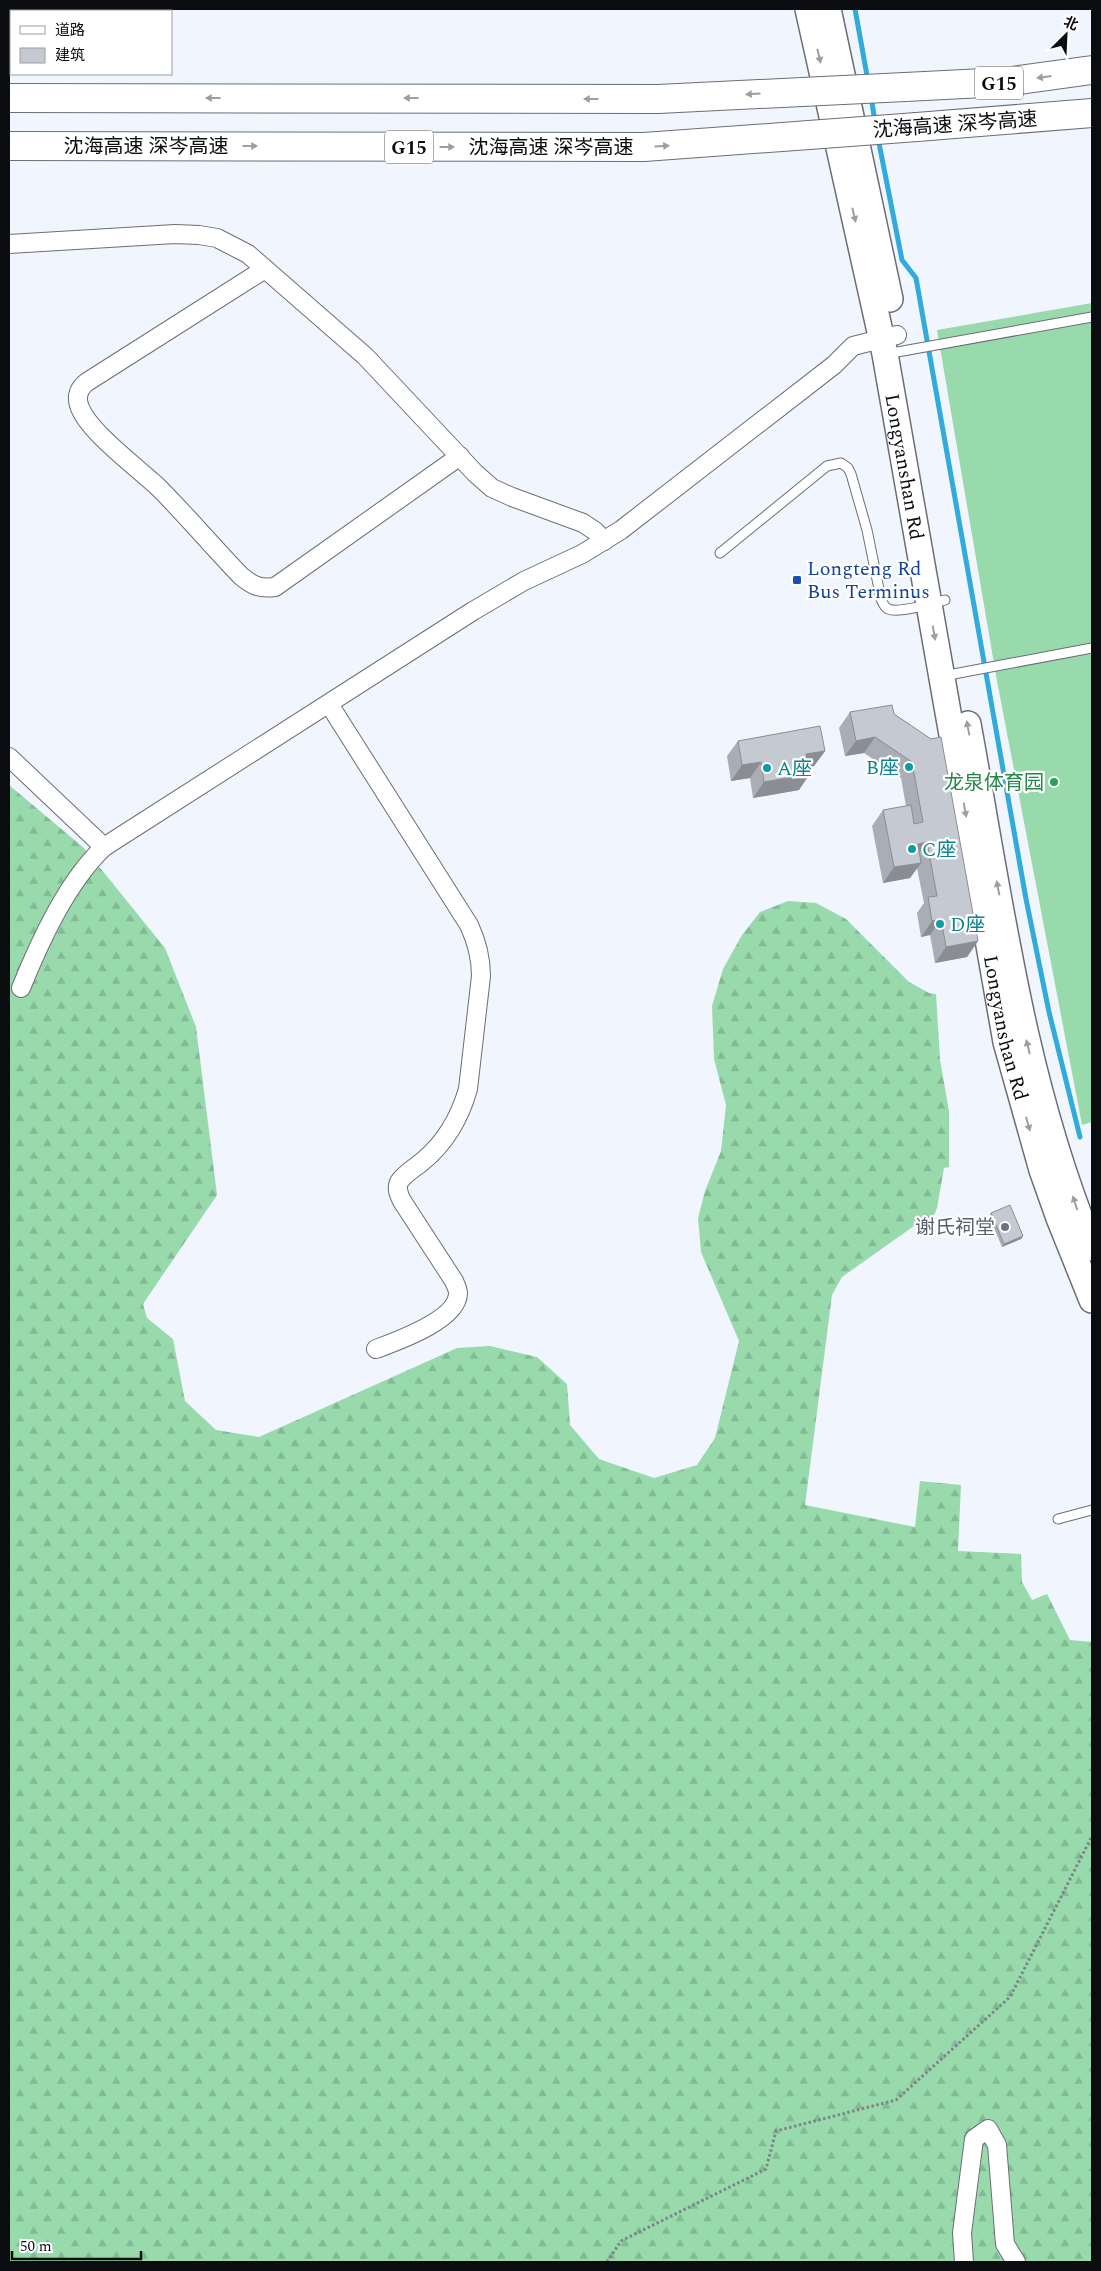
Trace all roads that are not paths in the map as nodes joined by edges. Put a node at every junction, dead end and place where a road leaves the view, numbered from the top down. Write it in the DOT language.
graph roads {
  1 [pos="808,9"];
  2 [pos="828,9"];
  3 [pos="1092,70"];
  4 [pos="9,98"];
  5 [pos="1092,113"];
  6 [pos="9,146"];
  7 [pos="9,244"];
  8 [pos="265,269"];
  9 [pos="1092,317"];
  10 [pos="898,345"];
  11 [pos="460,456"];
  12 [pos="604,541"];
  13 [pos="720,553"];
  14 [pos="937,602"];
  15 [pos="1092,648"];
  16 [pos="960,673"];
  17 [pos="329,704"];
  18 [pos="9,757"];
  19 [pos="104,847"];
  20 [pos="21,988"];
  21 [pos="1092,1248"];
  22 [pos="1092,1300"];
  23 [pos="376,1349"];
  24 [pos="1092,1510"];
  25 [pos="1058,1519"];
  26 [pos="964,2262"];
  27 [pos="1016,2262"];
  1 -- 10 [label="street, Longyanshan Rd, one-way"];
  2 -- 10 [label="street, Longyanshan Rd"];
  3 -- 4 [label="highway, 沈海高速 深岑高速 / G15, one-way, bridge"];
  6 -- 5 [label="highway, 沈海高速 深岑高速 / G15, one-way, bridge"];
  7 -- 8 [label="street"];
  8 -- 11 [label="street"];
  8 -- 11 [label="street"];
  9 -- 10 [label="lane"];
  10 -- 12 [label="street"];
  10 -- 14 [label="street, Longyanshan Rd"];
  11 -- 12 [label="street"];
  12 -- 17 [label="street"];
  13 -- 14 [label="lane"];
  14 -- 16 [label="street, Longyanshan Rd"];
  15 -- 16 [label="lane"];
  21 -- 16 [label="street, Longyanshan Rd, one-way"];
  16 -- 22 [label="street, Longyanshan Rd, one-way"];
  17 -- 19 [label="street"];
  17 -- 23 [label="street"];
  18 -- 19 [label="street"];
  19 -- 20 [label="street"];
  24 -- 25 [label="lane"];
  26 -- 27 [label="street"];
}
